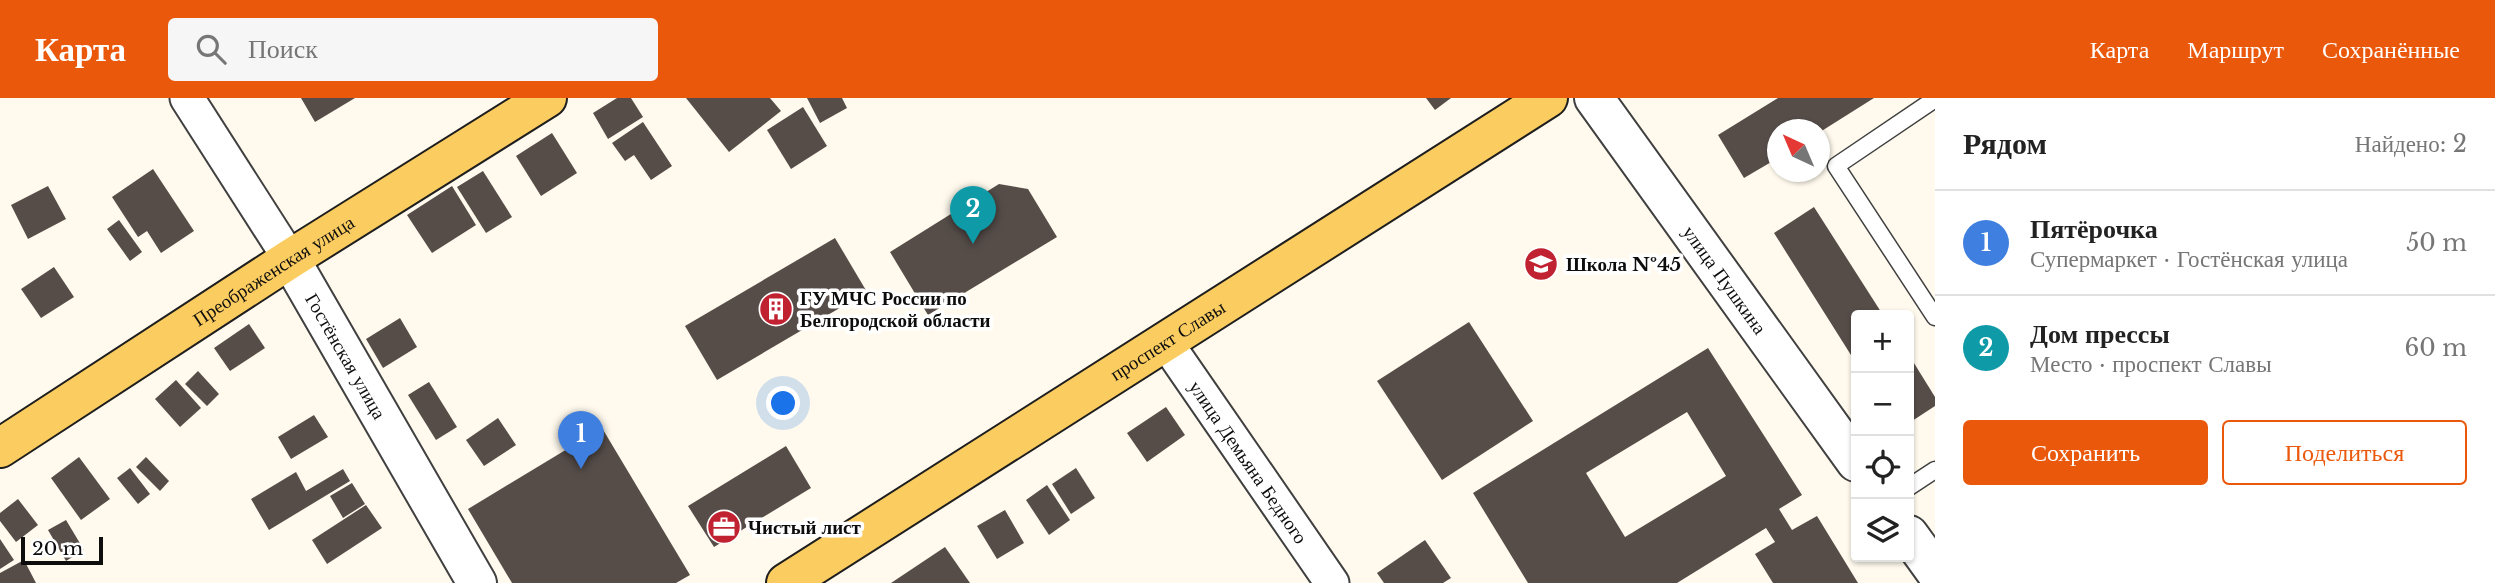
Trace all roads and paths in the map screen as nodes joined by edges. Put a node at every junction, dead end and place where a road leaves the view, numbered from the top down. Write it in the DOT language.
graph roads {
  1 [pos="187,98"];
  2 [pos="547,98"];
  3 [pos="1548,98"];
  4 [pos="1594,98"];
  5 [pos="1935,99"];
  6 [pos="290,259"];
  7 [pos="1935,317"];
  8 [pos="1165,341"];
  9 [pos="0,448"];
  10 [pos="1851,455"];
  11 [pos="1935,470"];
  12 [pos="1914,484"];
  13 [pos="1914,542"];
  14 [pos="1935,572"];
  15 [pos="477,583"];
  16 [pos="786,583"];
  17 [pos="1332,583"];
  1 -- 6 [label="street, Гостёнская улица"];
  2 -- 6 [label="main road, Преображенская улица"];
  3 -- 8 [label="main road, проспект Славы"];
  4 -- 10 [label="street, улица Пушкина"];
  5 -- 7 [label="lane"];
  6 -- 9 [label="main road, Преображенская улица"];
  6 -- 15 [label="street, Гостёнская улица"];
  8 -- 16 [label="main road, проспект Славы"];
  8 -- 17 [label="street, улица Демьяна Бедного"];
  11 -- 12 [label="lane"];
  13 -- 14 [label="street"];
}
